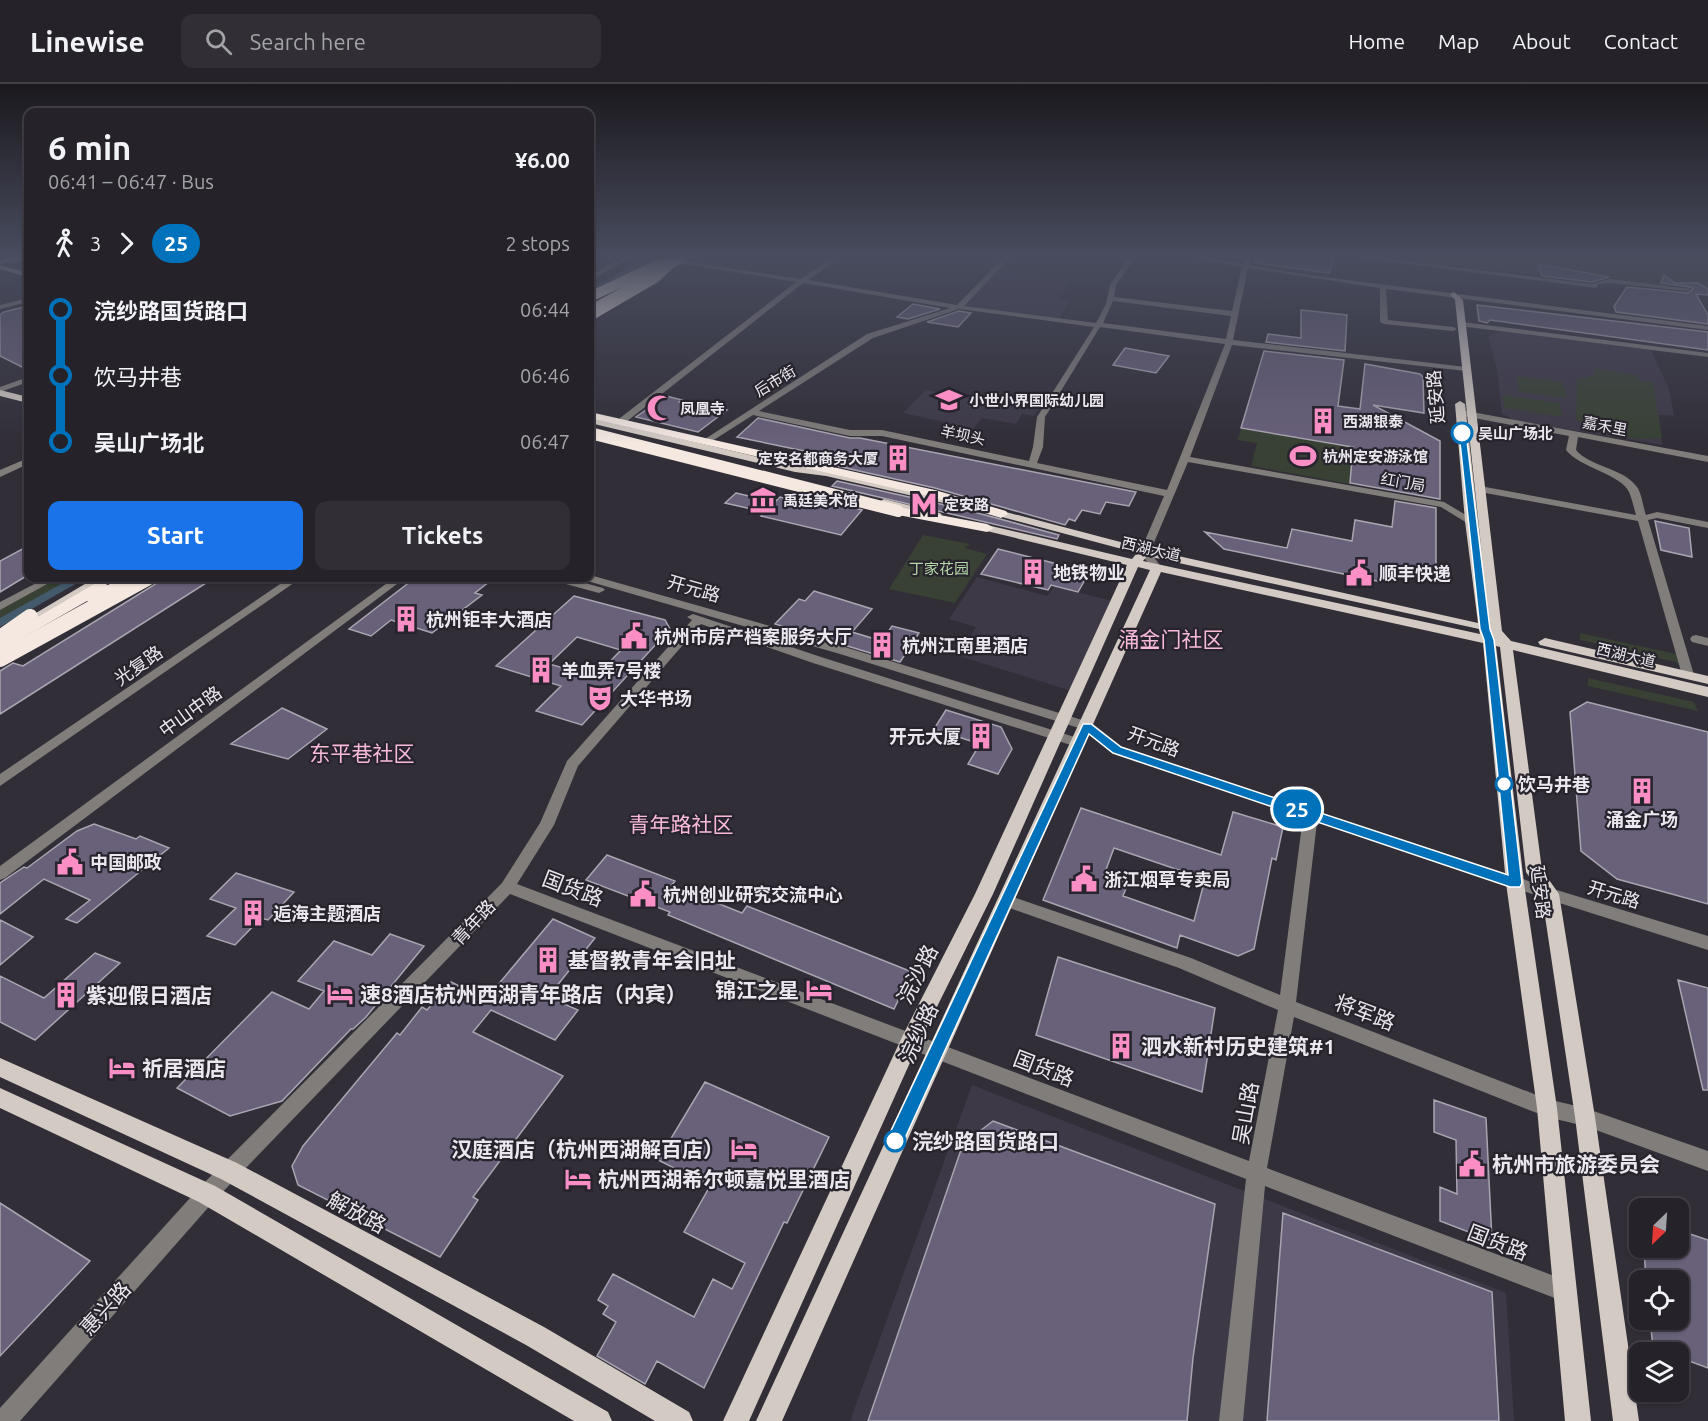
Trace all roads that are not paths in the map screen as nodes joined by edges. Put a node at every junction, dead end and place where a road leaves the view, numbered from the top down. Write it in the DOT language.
graph roads {
  1 [pos="753,318"];
  2 [pos="923,318"];
  3 [pos="1052,318"];
  4 [pos="1101,318"];
  5 [pos="1235,318"];
  6 [pos="1384,318"];
  7 [pos="1452,318"];
  8 [pos="1461,318"];
  9 [pos="1636,318"];
  10 [pos="1099,324"];
  11 [pos="1462,324"];
  12 [pos="1708,328"];
  13 [pos="1453,329"];
  14 [pos="1229,342"];
  15 [pos="1708,356"];
  16 [pos="1461,368"];
  17 [pos="24,381"];
  18 [pos="0,391"];
  19 [pos="24,399"];
  20 [pos="0,401"];
  21 [pos="24,406"];
  22 [pos="750,412"];
  23 [pos="1466,414"];
  24 [pos="594,417"];
  25 [pos="594,417"];
  26 [pos="594,421"];
  27 [pos="613,426"];
  28 [pos="594,428"];
  29 [pos="594,434"];
  30 [pos="1574,434"];
  31 [pos="594,440"];
  32 [pos="706,441"];
  33 [pos="1185,459"];
  34 [pos="1708,459"];
  35 [pos="24,463"];
  36 [pos="1032,465"];
  37 [pos="0,474"];
  38 [pos="1480,489"];
  39 [pos="1170,494"];
  40 [pos="1001,513"];
  41 [pos="1641,519"];
  42 [pos="1471,521"];
  43 [pos="1708,525"];
  44 [pos="987,528"];
  45 [pos="1145,552"];
  46 [pos="1134,562"];
  47 [pos="1157,568"];
  48 [pos="594,580"];
  49 [pos="46,582"];
  50 [pos="90,582"];
  51 [pos="96,582"];
  52 [pos="108,582"];
  53 [pos="123,582"];
  54 [pos="130,582"];
  55 [pos="140,582"];
  56 [pos="290,582"];
  57 [pos="395,582"];
  58 [pos="569,582"];
  59 [pos="0,608"];
  60 [pos="699,619"];
  61 [pos="1494,636"];
  62 [pos="0,638"];
  63 [pos="0,646"];
  64 [pos="0,660"];
  65 [pos="1688,675"];
  66 [pos="1708,680"];
  67 [pos="1708,692"];
  68 [pos="1058,728"];
  69 [pos="1083,735"];
  70 [pos="0,781"];
  71 [pos="1311,813"];
  72 [pos="0,874"];
  73 [pos="1515,883"];
  74 [pos="507,887"];
  75 [pos="1550,894"];
  76 [pos="1007,901"];
  77 [pos="1708,943"];
  78 [pos="1287,1005"];
  79 [pos="910,1041"];
  80 [pos="936,1050"];
  81 [pos="0,1067"];
  82 [pos="0,1098"];
  83 [pos="1547,1108"];
  84 [pos="1585,1117"];
  85 [pos="1708,1161"];
  86 [pos="229,1172"];
  87 [pos="1256,1175"];
  88 [pos="207,1194"];
  89 [pos="1565,1291"];
  90 [pos="4,1421"];
  91 [pos="599,1421"];
  92 [pos="680,1421"];
  93 [pos="736,1421"];
  94 [pos="769,1421"];
  95 [pos="1231,1421"];
  96 [pos="1578,1421"];
  97 [pos="1626,1421"];
  1 -- 27 [label="street"];
  2 -- 22 [label="street, 后市街"];
  3 -- 10 [label="street"];
  4 -- 10 [label="street"];
  5 -- 14 [label="street"];
  6 -- 13 [label="street"];
  7 -- 13 [label="main road, 延安路"];
  8 -- 11 [label="main road, 延安路"];
  9 -- 12 [label="street"];
  10 -- 14 [label="street"];
  10 -- 36 [label="street"];
  11 -- 15 [label="street"];
  11 -- 16 [label="main road, 延安路"];
  13 -- 16 [label="main road, 延安路"];
  14 -- 16 [label="street"];
  14 -- 33 [label="street"];
  16 -- 23 [label="main road, 延安路"];
  17 -- 18 [label="street"];
  18 -- 19 [label="main road"];
  20 -- 21 [label="main road"];
  22 -- 32 [label="street, 后市街"];
  22 -- 36 [label="street, 羊坝头"];
  23 -- 30 [label="street, 嘉禾里"];
  23 -- 38 [label="main road, 延安路"];
  23 -- 42 [label="main road, 延安路"];
  24 -- 27 [label="main road"];
  25 -- 40 [label="highway"];
  26 -- 27 [label="main road"];
  27 -- 28 [label="main road, 西湖大道"];
  27 -- 31 [label="street"];
  27 -- 40 [label="main road, 西湖大道"];
  27 -- 44 [label="main road, 西湖大道"];
  29 -- 44 [label="highway, bridge"];
  30 -- 34 [label="street, 嘉禾里"];
  30 -- 41 [label="street"];
  33 -- 39 [label="street"];
  33 -- 42 [label="street, 红门局"];
  35 -- 37 [label="street"];
  36 -- 39 [label="street, 羊坝头"];
  38 -- 41 [label="street"];
  38 -- 61 [label="main road, 延安路"];
  39 -- 45 [label="street"];
  40 -- 45 [label="main road, 西湖大道"];
  41 -- 43 [label="street"];
  41 -- 65 [label="street"];
  42 -- 61 [label="main road, 延安路"];
  44 -- 46 [label="main road, 西湖大道"];
  45 -- 46 [label="main road, 浣沙路"];
  45 -- 47 [label="street"];
  45 -- 61 [label="main road, 西湖大道"];
  46 -- 47 [label="main road, 西湖大道"];
  46 -- 68 [label="main road, 浣沙路"];
  47 -- 61 [label="main road, 西湖大道"];
  47 -- 69 [label="main road, 浣纱路"];
  48 -- 68 [label="street, 开元路"];
  49 -- 59 [label="street"];
  50 -- 62 [label="highway, bridge"];
  51 -- 62 [label="main road"];
  52 -- 63 [label="highway"];
  53 -- 64 [label="highway, bridge"];
  54 -- 64 [label="main road"];
  55 -- 64 [label="highway, bridge"];
  56 -- 70 [label="street, 光复路"];
  57 -- 72 [label="street, 中山中路"];
  58 -- 60 [label="street, 开元路"];
  60 -- 68 [label="street, 开元路"];
  60 -- 74 [label="street, 青年路"];
  61 -- 65 [label="main road, 西湖大道"];
  61 -- 67 [label="main road, 西湖大道"];
  61 -- 73 [label="main road, 延安路"];
  61 -- 75 [label="main road, 延安路"];
  65 -- 66 [label="main road, 西湖大道"];
  68 -- 69 [label="street, 开元路"];
  68 -- 79 [label="main road, 浣沙路"];
  69 -- 71 [label="street, 开元路"];
  69 -- 76 [label="main road, 浣纱路"];
  71 -- 73 [label="street, 开元路"];
  71 -- 78 [label="street, 吴山路"];
  73 -- 75 [label="street, 开元路"];
  73 -- 83 [label="main road, 延安路"];
  74 -- 79 [label="street, 国货路"];
  74 -- 86 [label="street, 青年路"];
  75 -- 77 [label="street, 开元路"];
  75 -- 84 [label="main road, 延安路"];
  76 -- 78 [label="street, 将军路"];
  76 -- 80 [label="main road, 浣纱路"];
  78 -- 83 [label="street, 将军路"];
  78 -- 87 [label="street, 吴山路"];
  79 -- 80 [label="street, 国货路"];
  79 -- 93 [label="main road, 浣沙路"];
  80 -- 87 [label="street, 国货路"];
  80 -- 94 [label="main road, 浣纱路"];
  81 -- 86 [label="main road, 解放路"];
  82 -- 88 [label="main road"];
  83 -- 84 [label="street, 将军路"];
  83 -- 89 [label="main road, 延安路"];
  84 -- 85 [label="street, 将军路"];
  84 -- 97 [label="main road, 延安路"];
  86 -- 88 [label="street, 青年路"];
  86 -- 92 [label="main road, 解放路"];
  87 -- 89 [label="street, 国货路"];
  87 -- 95 [label="street, 吴山路"];
  88 -- 90 [label="street, 惠兴路"];
  88 -- 91 [label="main road"];
  89 -- 96 [label="main road, 延安路"];
}
